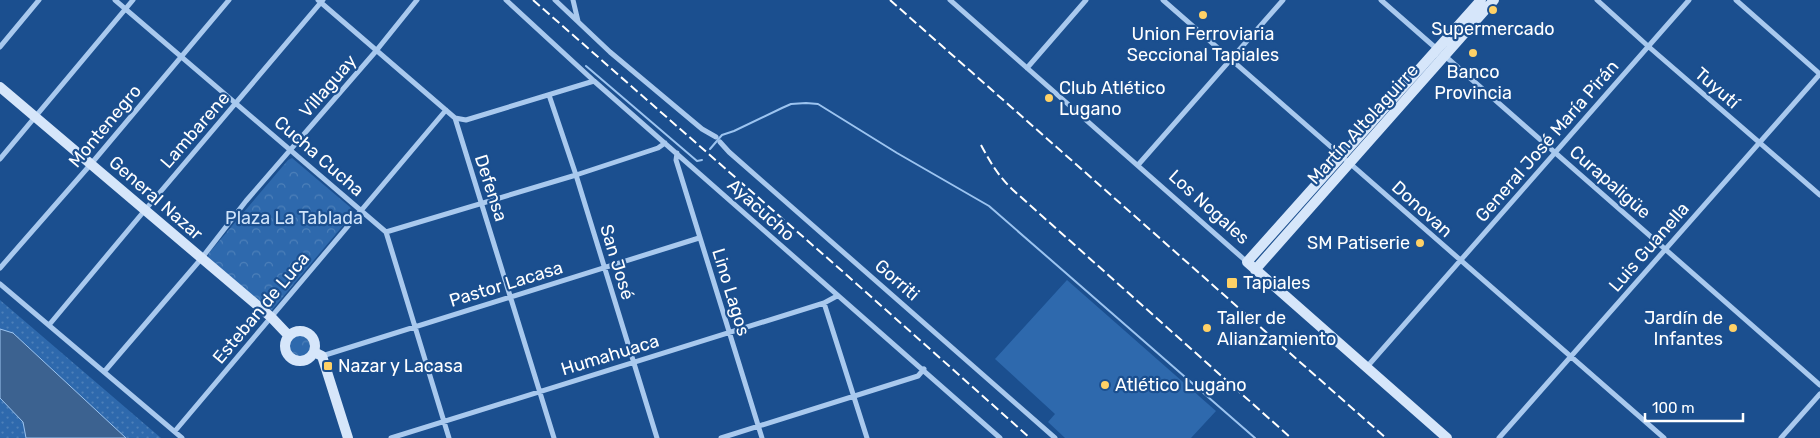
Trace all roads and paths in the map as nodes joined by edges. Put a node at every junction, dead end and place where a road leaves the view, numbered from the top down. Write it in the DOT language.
graph roads {
  1 [pos="39,0"];
  2 [pos="115,0"];
  3 [pos="133,0"];
  4 [pos="229,0"];
  5 [pos="417,0"];
  6 [pos="506,0"];
  7 [pos="555,0"];
  8 [pos="573,0"];
  9 [pos="950,0"];
  10 [pos="1086,0"];
  11 [pos="1163,0"];
  12 [pos="1283,0"];
  13 [pos="1382,0"];
  14 [pos="1481,0"];
  15 [pos="1494,0"];
  16 [pos="1597,0"];
  17 [pos="1690,0"];
  18 [pos="1736,0"];
  19 [pos="321,1"];
  20 [pos="126,9"];
  21 [pos="579,22"];
  22 [pos="0,46"];
  23 [pos="1648,47"];
  24 [pos="376,51"];
  25 [pos="1441,53"];
  26 [pos="182,55"];
  27 [pos="1230,58"];
  28 [pos="1027,68"];
  29 [pos="1820,74"];
  30 [pos="594,81"];
  31 [pos="0,87"];
  32 [pos="549,95"];
  33 [pos="236,103"];
  34 [pos="446,110"];
  35 [pos="36,117"];
  36 [pos="454,118"];
  37 [pos="665,143"];
  38 [pos="1759,143"];
  39 [pos="292,150"];
  40 [pos="677,153"];
  41 [pos="1556,153"];
  42 [pos="0,159"];
  43 [pos="1346,159"];
  44 [pos="91,164"];
  45 [pos="1138,165"];
  46 [pos="576,175"];
  47 [pos="1820,195"];
  48 [pos="481,203"];
  49 [pos="145,210"];
  50 [pos="361,210"];
  51 [pos="386,232"];
  52 [pos="699,238"];
  53 [pos="1666,250"];
  54 [pos="201,259"];
  55 [pos="1460,261"];
  56 [pos="1246,262"];
  57 [pos="0,268"];
  58 [pos="605,268"];
  59 [pos="1255,270"];
  60 [pos="0,284"];
  61 [pos="837,296"];
  62 [pos="511,297"];
  63 [pos="824,303"];
  64 [pos="271,317"];
  65 [pos="50,325"];
  66 [pos="415,327"];
  67 [pos="729,333"];
  68 [pos="289,336"];
  69 [pos="318,354"];
  70 [pos="1570,357"];
  71 [pos="634,363"];
  72 [pos="1366,368"];
  73 [pos="924,369"];
  74 [pos="104,372"];
  75 [pos="1820,385"];
  76 [pos="540,392"];
  77 [pos="1820,394"];
  78 [pos="854,396"];
  79 [pos="444,422"];
  80 [pos="759,427"];
  81 [pos="175,431"];
  82 [pos="182,438"];
  83 [pos="348,438"];
  84 [pos="391,438"];
  85 [pos="449,438"];
  86 [pos="554,438"];
  87 [pos="657,438"];
  88 [pos="721,438"];
  89 [pos="762,438"];
  90 [pos="867,438"];
  91 [pos="1000,438"];
  92 [pos="1055,438"];
  93 [pos="1446,438"];
  94 [pos="1499,438"];
  95 [pos="1664,438"];
  96 [pos="1781,438"];
  1 -- 22 [label="street"];
  2 -- 20 [label="street, Cucha Cucha"];
  3 -- 20 [label="street"];
  4 -- 26 [label="street, Montenegro"];
  5 -- 24 [label="street, Villaguay"];
  6 -- 30 [label="street, Ayacucho"];
  7 -- 21 [label="street, Gorriti"];
  8 -- 21 [label="street"];
  9 -- 28 [label="street, Los Nogales"];
  10 -- 28 [label="street"];
  11 -- 27 [label="street, Donovan"];
  12 -- 27 [label="street"];
  13 -- 25 [label="street, Curapaligüe"];
  14 -- 25 [label="street, Martín Altolaguirre"];
  15 -- 25 [label="street, Martín Altolaguirre"];
  16 -- 23 [label="street, Tuyutí"];
  17 -- 23 [label="street, General José María Pirán"];
  18 -- 29 [label="street"];
  19 -- 24 [label="street, Defensa"];
  19 -- 33 [label="street, Lambarene"];
  20 -- 26 [label="street, Cucha Cucha"];
  20 -- 35 [label="street"];
  21 -- 92 [label="street, Gorriti"];
  23 -- 38 [label="street, Tuyutí"];
  23 -- 41 [label="street, General José María Pirán"];
  24 -- 34 [label="street, Defensa"];
  24 -- 39 [label="street, Villaguay"];
  25 -- 41 [label="street, Curapaligüe"];
  25 -- 43 [label="street, Martín Altolaguirre"];
  26 -- 33 [label="street, Cucha Cucha"];
  26 -- 44 [label="street, Montenegro"];
  27 -- 43 [label="street, Donovan"];
  27 -- 45 [label="street"];
  28 -- 45 [label="street, Los Nogales"];
  29 -- 38 [label="street, Luis Guanella"];
  30 -- 32 [label="street"];
  30 -- 37 [label="street, Ayacucho"];
  31 -- 35 [label="street, General Nazar"];
  32 -- 36 [label="street"];
  32 -- 46 [label="street, San José"];
  33 -- 39 [label="street, Cucha Cucha"];
  33 -- 49 [label="street, Lambarene"];
  34 -- 36 [label="street, Defensa"];
  34 -- 50 [label="street, Esteban de Luca"];
  35 -- 42 [label="street"];
  35 -- 44 [label="street, General Nazar"];
  36 -- 48 [label="street, Defensa"];
  37 -- 40 [label="street, Ayacucho"];
  37 -- 46 [label="street"];
  38 -- 47 [label="street, Tuyutí"];
  38 -- 53 [label="street, Luis Guanella"];
  39 -- 50 [label="street, Cucha Cucha"];
  39 -- 54 [label="street, Villaguay"];
  40 -- 52 [label="street, Lino Lagos"];
  40 -- 61 [label="street, Ayacucho"];
  41 -- 53 [label="street, Curapaligüe"];
  41 -- 55 [label="street, General José María Pirán"];
  43 -- 55 [label="street, Donovan"];
  43 -- 56 [label="street, Martín Altolaguirre"];
  43 -- 59 [label="street, Martín Altolaguirre"];
  44 -- 49 [label="street, General Nazar"];
  44 -- 57 [label="street, Montenegro"];
  45 -- 56 [label="street, Los Nogales"];
  46 -- 48 [label="street"];
  46 -- 58 [label="street, San José"];
  48 -- 51 [label="street"];
  48 -- 62 [label="street, Defensa"];
  49 -- 54 [label="street, General Nazar"];
  49 -- 65 [label="street, Lambarene"];
  50 -- 51 [label="street, Cucha Cucha"];
  50 -- 64 [label="street, Esteban de Luca"];
  51 -- 66 [label="street"];
  52 -- 58 [label="street, Pastor Lacasa"];
  52 -- 67 [label="street, Lino Lagos"];
  53 -- 70 [label="street, Luis Guanella"];
  53 -- 75 [label="street, Curapaligüe"];
  54 -- 64 [label="street, General Nazar"];
  54 -- 74 [label="street, Villaguay"];
  55 -- 70 [label="street, Donovan"];
  55 -- 72 [label="street, General José María Pirán"];
  56 -- 59 [label="street, Los Nogales"];
  58 -- 62 [label="street, Pastor Lacasa"];
  58 -- 71 [label="street, San José"];
  59 -- 72 [label="street, Los Nogales"];
  60 -- 65 [label="street"];
  61 -- 63 [label="street, Humahuaca"];
  61 -- 73 [label="street, Ayacucho"];
  62 -- 66 [label="street, Pastor Lacasa"];
  62 -- 76 [label="street, Defensa"];
  63 -- 67 [label="street, Humahuaca"];
  63 -- 78 [label="street"];
  64 -- 68 [label="street, General Nazar"];
  64 -- 81 [label="street, Esteban de Luca"];
  65 -- 74 [label="street"];
  66 -- 69 [label="street, Pastor Lacasa"];
  66 -- 79 [label="street"];
  67 -- 71 [label="street, Humahuaca"];
  67 -- 80 [label="street, Lino Lagos"];
  68 -- 69 [label="street"];
  68 -- 69 [label="street"];
  69 -- 83 [label="street"];
  70 -- 94 [label="street, Luis Guanella"];
  70 -- 95 [label="street, Donovan"];
  71 -- 76 [label="street, Humahuaca"];
  71 -- 87 [label="street, San José"];
  72 -- 93 [label="street, Los Nogales"];
  73 -- 78 [label="street"];
  73 -- 91 [label="street, Ayacucho"];
  74 -- 81 [label="street"];
  76 -- 79 [label="street, Humahuaca"];
  76 -- 86 [label="street, Defensa"];
  77 -- 96 [label="street"];
  78 -- 80 [label="street"];
  78 -- 90 [label="street"];
  79 -- 84 [label="street, Humahuaca"];
  79 -- 85 [label="street"];
  80 -- 88 [label="street"];
  80 -- 89 [label="street, Lino Lagos"];
  81 -- 82 [label="street"];
}
